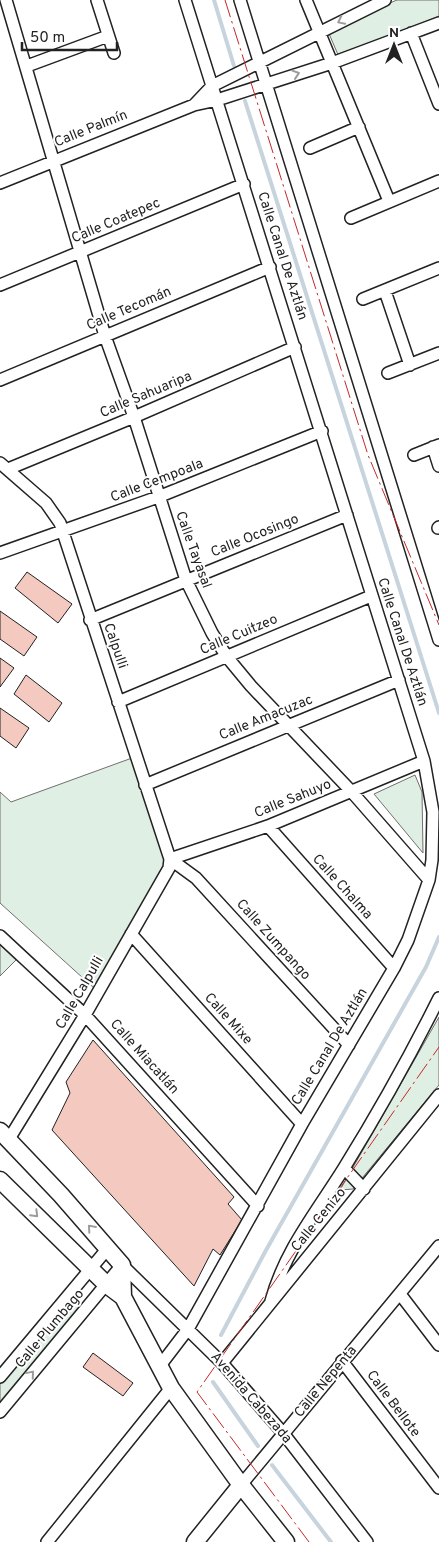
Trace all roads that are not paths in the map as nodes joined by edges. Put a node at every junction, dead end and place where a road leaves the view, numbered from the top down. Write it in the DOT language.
graph roads {
  1 [pos="6,0"];
  2 [pos="97,0"];
  3 [pos="185,0"];
  4 [pos="240,0"];
  5 [pos="306,0"];
  6 [pos="385,0"];
  7 [pos="439,22"];
  8 [pos="318,32"];
  9 [pos="411,33"];
  10 [pos="108,36"];
  11 [pos="114,53"];
  12 [pos="259,62"];
  13 [pos="332,62"];
  14 [pos="27,66"];
  15 [pos="266,84"];
  16 [pos="212,86"];
  17 [pos="217,100"];
  18 [pos="194,104"];
  19 [pos="439,104"];
  20 [pos="359,127"];
  21 [pos="310,148"];
  22 [pos="55,160"];
  23 [pos="439,181"];
  24 [pos="0,184"];
  25 [pos="244,184"];
  26 [pos="389,201"];
  27 [pos="351,218"];
  28 [pos="80,252"];
  29 [pos="270,266"];
  30 [pos="439,268"];
  31 [pos="0,285"];
  32 [pos="385,291"];
  33 [pos="363,299"];
  34 [pos="105,336"];
  35 [pos="296,347"];
  36 [pos="439,353"];
  37 [pos="410,365"];
  38 [pos="388,373"];
  39 [pos="0,380"];
  40 [pos="134,417"];
  41 [pos="322,431"];
  42 [pos="436,446"];
  43 [pos="414,455"];
  44 [pos="4,466"];
  45 [pos="439,466"];
  46 [pos="158,497"];
  47 [pos="347,515"];
  48 [pos="64,531"];
  49 [pos="0,553"];
  50 [pos="186,580"];
  51 [pos="371,596"];
  52 [pos="435,615"];
  53 [pos="90,620"];
  54 [pos="439,640"];
  55 [pos="227,657"];
  56 [pos="399,680"];
  57 [pos="118,702"];
  58 [pos="289,725"];
  59 [pos="424,761"];
  60 [pos="145,785"];
  61 [pos="351,791"];
  62 [pos="268,826"];
  63 [pos="170,859"];
  64 [pos="429,880"];
  65 [pos="131,934"];
  66 [pos="0,936"];
  67 [pos="394,968"];
  68 [pos="439,998"];
  69 [pos="85,1015"];
  70 [pos="349,1045"];
  71 [pos="439,1096"];
  72 [pos="302,1124"];
  73 [pos="5,1135"];
  74 [pos="344,1168"];
  75 [pos="0,1180"];
  76 [pos="364,1189"];
  77 [pos="258,1206"];
  78 [pos="439,1246"];
  79 [pos="108,1248"];
  80 [pos="122,1265"];
  81 [pos="90,1269"];
  82 [pos="107,1285"];
  83 [pos="400,1294"];
  84 [pos="123,1297"];
  85 [pos="271,1301"];
  86 [pos="188,1329"];
  87 [pos="439,1345"];
  88 [pos="342,1361"];
  89 [pos="222,1363"];
  90 [pos="159,1367"];
  91 [pos="0,1377"];
  92 [pos="171,1388"];
  93 [pos="0,1412"];
  94 [pos="283,1433"];
  95 [pos="241,1485"];
  96 [pos="439,1488"];
  97 [pos="47,1542"];
  98 [pos="195,1542"];
  99 [pos="286,1542"];
  100 [pos="367,1542"];
  1 -- 14 [label="street, Calle Tayasal"];
  2 -- 10 [label="street"];
  3 -- 16 [label="street, Calle Canal De Aztlán"];
  4 -- 12 [label="street"];
  5 -- 8 [label="street"];
  6 -- 8 [label="street, one-way"];
  7 -- 9 [label="street, Calle Palmín"];
  8 -- 12 [label="street"];
  8 -- 13 [label="street"];
  9 -- 13 [label="street, Calle Palmín"];
  9 -- 19 [label="street"];
  10 -- 11 [label="street"];
  10 -- 14 [label="street"];
  12 -- 15 [label="street"];
  12 -- 16 [label="street"];
  15 -- 13 [label="street, Calle Palmín, one-way"];
  13 -- 20 [label="street"];
  14 -- 22 [label="street, Calle Tayasal"];
  15 -- 17 [label="street, Calle Palmín"];
  15 -- 52 [label="street"];
  16 -- 17 [label="street, Calle Canal De Aztlán"];
  16 -- 18 [label="street, Calle Palmín"];
  17 -- 18 [label="street, Calle Palmín"];
  17 -- 25 [label="street, Calle Canal De Aztlán"];
  18 -- 22 [label="street, Calle Palmín"];
  20 -- 21 [label="street"];
  20 -- 26 [label="street"];
  22 -- 24 [label="street, Calle Palmín"];
  22 -- 28 [label="street, Calle Tayasal"];
  23 -- 26 [label="street"];
  25 -- 28 [label="street, Calle Coatepec"];
  25 -- 29 [label="street, Calle Canal De Aztlán"];
  26 -- 27 [label="street"];
  28 -- 31 [label="street, Calle Coatepec"];
  28 -- 34 [label="street, Calle Tayasal"];
  29 -- 34 [label="street, Calle Tecomán"];
  29 -- 35 [label="street, Calle Canal De Aztlán"];
  30 -- 32 [label="street"];
  32 -- 33 [label="street"];
  32 -- 37 [label="street"];
  34 -- 39 [label="street, Calle Tecomán"];
  34 -- 40 [label="street, Calle Tayasal"];
  35 -- 40 [label="street, Calle Sahuaripa"];
  35 -- 41 [label="street, Calle Canal De Aztlán"];
  36 -- 37 [label="street"];
  37 -- 38 [label="street"];
  40 -- 44 [label="street, Calle Sahuaripa"];
  40 -- 46 [label="street, Calle Tayasal"];
  41 -- 46 [label="street, Calle Cempoala"];
  41 -- 47 [label="street, Calle Canal De Aztlán"];
  42 -- 43 [label="street"];
  42 -- 45 [label="street"];
  44 -- 48 [label="street, Calpulli"];
  46 -- 48 [label="street, Calle Cempoala"];
  46 -- 50 [label="street, Calle Tayasal"];
  47 -- 50 [label="street, Calle Ocosingo"];
  47 -- 51 [label="street, Calle Canal De Aztlán"];
  48 -- 49 [label="street, Calle Cempoala"];
  48 -- 53 [label="street, Calpulli"];
  50 -- 53 [label="street, Calle Ocosingo"];
  50 -- 55 [label="street, Calle Tayasal"];
  51 -- 55 [label="street, Calle Cuitzeo"];
  51 -- 56 [label="street, Calle Canal De Aztlán"];
  52 -- 54 [label="street"];
  53 -- 57 [label="street, Calpulli"];
  55 -- 57 [label="street, Calle Cuitzeo"];
  55 -- 58 [label="street, Calle Tayasal"];
  56 -- 58 [label="street, Calle Amacuzac"];
  56 -- 59 [label="street, Calle Canal De Aztlán"];
  57 -- 60 [label="street, Calpulli"];
  58 -- 60 [label="street, Calle Amacuzac"];
  58 -- 61 [label="street, Calle Tayasal"];
  59 -- 61 [label="street, Calle Sahuyo"];
  59 -- 64 [label="street, Calle Canal De Aztlán"];
  60 -- 63 [label="street, Calpulli"];
  61 -- 62 [label="street, Calle Sahuyo"];
  61 -- 64 [label="street, Calle Tayasal"];
  62 -- 63 [label="street, Calle Sahuyo"];
  62 -- 67 [label="street, Calle Chalma"];
  63 -- 65 [label="street, Calle Calpulli"];
  63 -- 70 [label="street, Calle Zumpango"];
  64 -- 67 [label="street, Calle Canal De Aztlán"];
  65 -- 69 [label="street, Calle Calpulli"];
  65 -- 72 [label="street, Calle Mixe"];
  66 -- 69 [label="street, Calle Miacatlán"];
  67 -- 70 [label="street, Calle Canal De Aztlán"];
  68 -- 74 [label="street"];
  69 -- 73 [label="street, Calle Calpulli"];
  69 -- 77 [label="street, Calle Miacatlán"];
  70 -- 72 [label="street, Calle Canal De Aztlán"];
  71 -- 76 [label="street, Calle Cenizo"];
  72 -- 77 [label="street, Calle Canal De Aztlán"];
  79 -- 73 [label="main road, Avenida Cabezada, one-way"];
  74 -- 76 [label="street"];
  74 -- 85 [label="street"];
  75 -- 81 [label="main road, one-way"];
  76 -- 85 [label="street, Calle Cenizo"];
  77 -- 86 [label="street, Calle Canal De Aztlán"];
  78 -- 83 [label="street, Calle Nepenta"];
  79 -- 80 [label="main road, Avenida Cabezada"];
  79 -- 81 [label="street, Calle Plumbago"];
  80 -- 82 [label="street, Calle Plumbago"];
  80 -- 84 [label="main road"];
  80 -- 86 [label="street, Avenida Cabezada"];
  81 -- 82 [label="main road"];
  81 -- 91 [label="street, Calle Plumbago"];
  82 -- 84 [label="main road"];
  93 -- 82 [label="street, Calle Plumbago, one-way"];
  83 -- 87 [label="street"];
  83 -- 88 [label="street, Calle Nepenta"];
  84 -- 90 [label="main road"];
  85 -- 89 [label="street, Calle Cenizo"];
  86 -- 89 [label="street, Avenida Cabezada"];
  86 -- 90 [label="street, Calle Canal De Aztlán"];
  88 -- 94 [label="street, Calle Nepenta"];
  88 -- 96 [label="street, Calle Bellote"];
  89 -- 94 [label="street, Avenida Cabezada"];
  90 -- 92 [label="main road"];
  92 -- 95 [label="main road"];
  92 -- 97 [label="street"];
  94 -- 95 [label="street, Calle Nepenta"];
  94 -- 100 [label="street, Avenida Cabezada"];
  95 -- 98 [label="main road, Calle Nepenta"];
  95 -- 99 [label="main road"];
}
